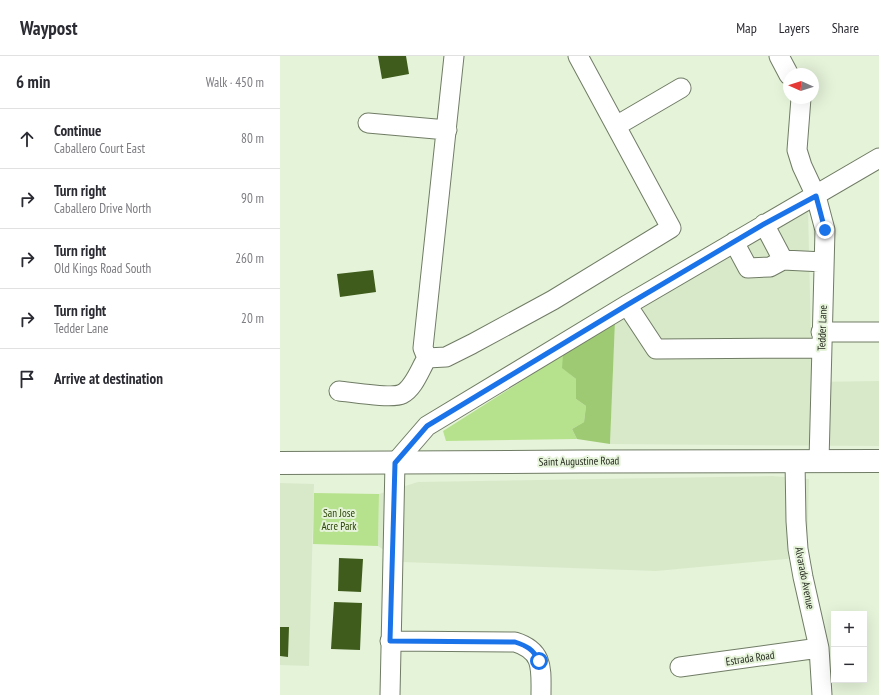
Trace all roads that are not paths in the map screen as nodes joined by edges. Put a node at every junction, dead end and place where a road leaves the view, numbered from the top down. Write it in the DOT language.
graph roads {
  1 [pos="454,56"];
  2 [pos="578,56"];
  3 [pos="779,56"];
  4 [pos="785,68"];
  5 [pos="682,88"];
  6 [pos="801,104"];
  7 [pos="368,123"];
  8 [pos="616,126"];
  9 [pos="447,130"];
  10 [pos="879,158"];
  11 [pos="816,196"];
  12 [pos="764,224"];
  13 [pos="734,242"];
  14 [pos="783,260"];
  15 [pos="824,262"];
  16 [pos="627,305"];
  17 [pos="879,332"];
  18 [pos="821,340"];
  19 [pos="426,358"];
  20 [pos="339,391"];
  21 [pos="795,461"];
  22 [pos="819,461"];
  23 [pos="879,461"];
  24 [pos="280,463"];
  25 [pos="395,463"];
  26 [pos="390,641"];
  27 [pos="820,648"];
  28 [pos="680,667"];
  29 [pos="390,695"];
  30 [pos="541,695"];
  31 [pos="822,695"];
  1 -- 9 [label="street"];
  2 -- 8 [label="street"];
  3 -- 4 [label="street"];
  5 -- 8 [label="street"];
  6 -- 11 [label="street, Tedder Lane"];
  7 -- 9 [label="street"];
  8 -- 19 [label="street"];
  9 -- 19 [label="street"];
  10 -- 11 [label="street"];
  11 -- 12 [label="street"];
  11 -- 15 [label="street, Tedder Lane"];
  12 -- 13 [label="street"];
  12 -- 14 [label="street"];
  13 -- 14 [label="street"];
  13 -- 16 [label="street"];
  14 -- 15 [label="street"];
  15 -- 18 [label="street, Tedder Lane"];
  16 -- 18 [label="street"];
  16 -- 25 [label="street"];
  17 -- 18 [label="street"];
  18 -- 22 [label="street, Tedder Lane"];
  19 -- 20 [label="street"];
  21 -- 22 [label="main road, Saint Augustine Road"];
  21 -- 25 [label="main road, Saint Augustine Road"];
  21 -- 27 [label="street, Alvarado Avenue"];
  22 -- 23 [label="main road, Saint Augustine Road"];
  24 -- 25 [label="main road, Saint Augustine Road"];
  25 -- 26 [label="street"];
  26 -- 29 [label="street"];
  26 -- 30 [label="street"];
  27 -- 28 [label="street, Estrada Road"];
  27 -- 31 [label="street, Alvarado Avenue"];
}
